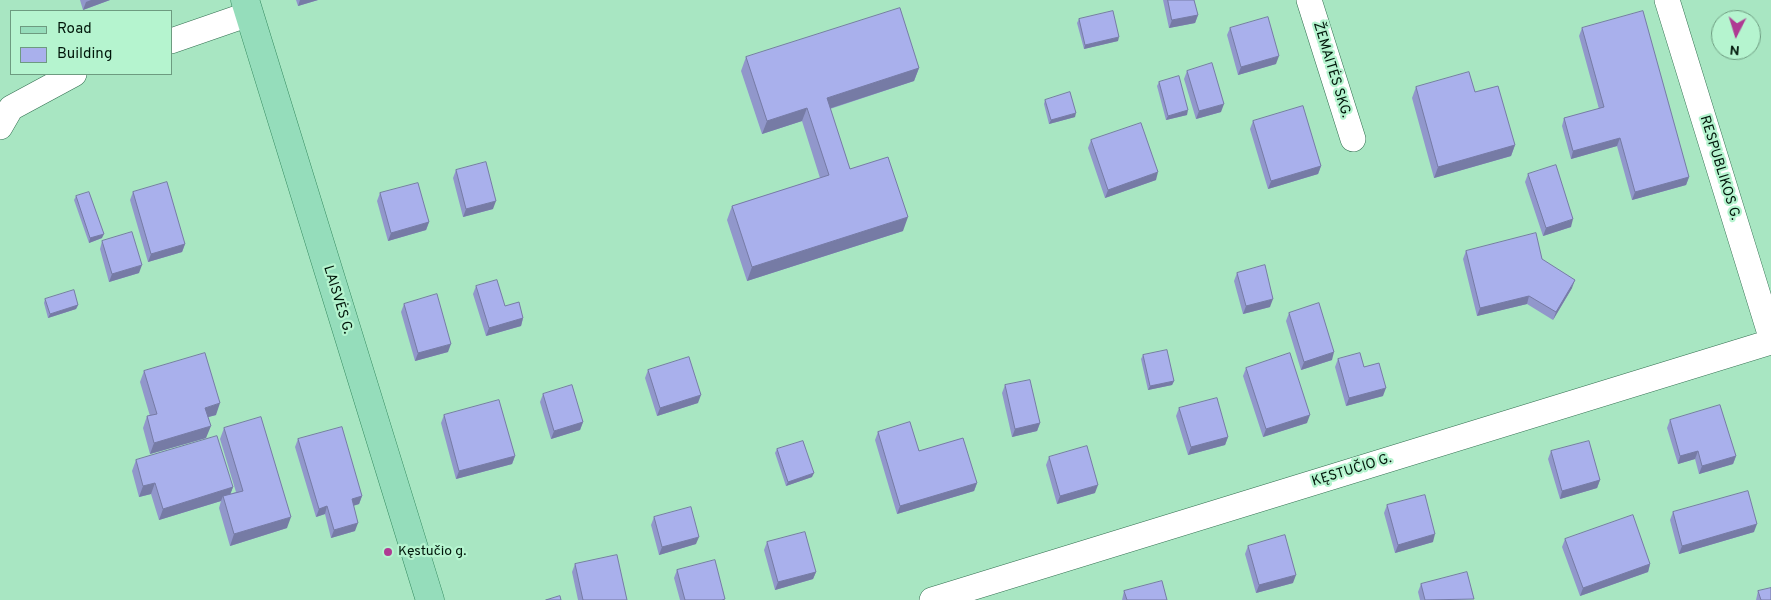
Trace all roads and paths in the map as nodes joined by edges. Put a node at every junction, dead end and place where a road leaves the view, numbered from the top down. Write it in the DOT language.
graph roads {
  1 [pos="1310,0"];
  2 [pos="1667,0"];
  3 [pos="247,7"];
  4 [pos="172,41"];
  5 [pos="72,75"];
  6 [pos="0,127"];
  7 [pos="1353,139"];
  8 [pos="1771,337"];
  9 [pos="1771,342"];
  10 [pos="430,600"];
  11 [pos="932,600"];
  1 -- 7 [label="street, ŽEMAITĖS SKG."];
  2 -- 8 [label="street, RESPUBLIKOS G."];
  3 -- 4 [label="street"];
  3 -- 10 [label="main road, LAISVĖS G."];
  5 -- 6 [label="street"];
  9 -- 11 [label="street, KĘSTUČIO G."];
}
